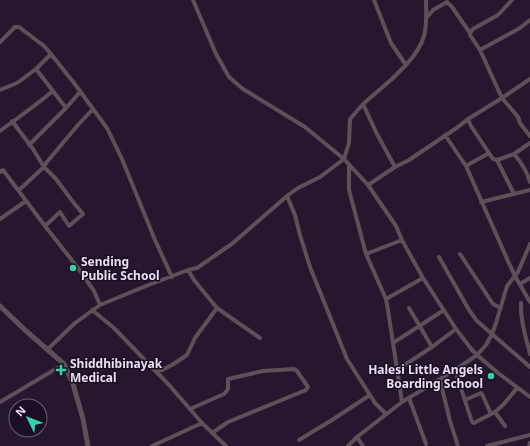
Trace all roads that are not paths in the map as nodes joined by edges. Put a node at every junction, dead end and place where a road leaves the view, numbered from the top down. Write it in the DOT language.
graph roads {
  1 [pos="193,0"];
  2 [pos="374,0"];
  3 [pos="426,0"];
  4 [pos="512,0"];
  5 [pos="427,17"];
  6 [pos="530,20"];
  7 [pos="470,33"];
  8 [pos="0,42"];
  9 [pos="480,50"];
  10 [pos="51,54"];
  11 [pos="54,59"];
  12 [pos="406,65"];
  13 [pos="36,69"];
  14 [pos="530,79"];
  15 [pos="0,90"];
  16 [pos="53,91"];
  17 [pos="80,92"];
  18 [pos="502,98"];
  19 [pos="363,104"];
  20 [pos="66,108"];
  21 [pos="92,109"];
  22 [pos="468,119"];
  23 [pos="12,122"];
  24 [pos="0,131"];
  25 [pos="445,135"];
  26 [pos="530,136"];
  27 [pos="530,143"];
  28 [pos="29,145"];
  29 [pos="489,153"];
  30 [pos="514,154"];
  31 [pos="344,159"];
  32 [pos="498,160"];
  33 [pos="348,164"];
  34 [pos="466,166"];
  35 [pos="44,167"];
  36 [pos="396,167"];
  37 [pos="0,172"];
  38 [pos="530,182"];
  39 [pos="368,186"];
  40 [pos="19,190"];
  41 [pos="530,190"];
  42 [pos="514,194"];
  43 [pos="287,196"];
  44 [pos="26,201"];
  45 [pos="481,202"];
  46 [pos="0,219"];
  47 [pos="44,226"];
  48 [pos="402,240"];
  49 [pos="530,244"];
  50 [pos="366,254"];
  51 [pos="460,254"];
  52 [pos="439,257"];
  53 [pos="188,270"];
  54 [pos="515,276"];
  55 [pos="172,277"];
  56 [pos="423,278"];
  57 [pos="530,278"];
  58 [pos="520,284"];
  59 [pos="386,299"];
  60 [pos="530,302"];
  61 [pos="521,303"];
  62 [pos="100,305"];
  63 [pos="0,306"];
  64 [pos="217,308"];
  65 [pos="410,308"];
  66 [pos="501,308"];
  67 [pos="92,310"];
  68 [pos="444,310"];
  69 [pos="420,326"];
  70 [pos="456,329"];
  71 [pos="492,334"];
  72 [pos="260,338"];
  73 [pos="393,343"];
  74 [pos="432,347"];
  75 [pos="48,349"];
  76 [pos="530,354"];
  77 [pos="477,355"];
  78 [pos="64,364"];
  79 [pos="530,367"];
  80 [pos="398,370"];
  81 [pos="455,370"];
  82 [pos="156,371"];
  83 [pos="440,380"];
  84 [pos="517,388"];
  85 [pos="370,395"];
  86 [pos="530,397"];
  87 [pos="409,398"];
  88 [pos="465,400"];
  89 [pos="0,402"];
  90 [pos="402,402"];
  91 [pos="190,409"];
  92 [pos="493,413"];
  93 [pos="386,414"];
  94 [pos="202,423"];
  95 [pos="505,426"];
  96 [pos="212,433"];
  97 [pos="530,434"];
  98 [pos="357,437"];
  99 [pos="299,440"];
  100 [pos="530,443"];
  101 [pos="426,444"];
  102 [pos="88,446"];
  103 [pos="152,446"];
  104 [pos="226,446"];
  105 [pos="348,446"];
  106 [pos="363,446"];
  107 [pos="458,446"];
  108 [pos="487,446"];
  109 [pos="529,446"];
  1 -- 31 [label="street"];
  2 -- 12 [label="street"];
  3 -- 5 [label="street"];
  4 -- 7 [label="street"];
  5 -- 7 [label="street"];
  5 -- 12 [label="street"];
  6 -- 9 [label="street"];
  7 -- 9 [label="street"];
  8 -- 10 [label="street"];
  9 -- 18 [label="street"];
  10 -- 11 [label="street"];
  10 -- 13 [label="street"];
  10 -- 17 [label="street"];
  12 -- 19 [label="street"];
  13 -- 15 [label="street"];
  13 -- 16 [label="street"];
  14 -- 18 [label="street"];
  16 -- 20 [label="street"];
  16 -- 23 [label="street"];
  17 -- 20 [label="street"];
  17 -- 21 [label="street"];
  18 -- 22 [label="street"];
  18 -- 26 [label="street"];
  19 -- 31 [label="street"];
  19 -- 36 [label="street"];
  20 -- 28 [label="street"];
  21 -- 35 [label="street"];
  21 -- 55 [label="street"];
  22 -- 25 [label="street"];
  22 -- 29 [label="street"];
  23 -- 24 [label="street"];
  23 -- 28 [label="street"];
  25 -- 34 [label="street"];
  25 -- 36 [label="street"];
  27 -- 30 [label="street"];
  28 -- 35 [label="street"];
  29 -- 32 [label="street"];
  29 -- 34 [label="street"];
  30 -- 32 [label="street"];
  30 -- 38 [label="street"];
  31 -- 33 [label="street"];
  31 -- 43 [label="street"];
  32 -- 42 [label="street"];
  33 -- 39 [label="street"];
  33 -- 50 [label="street"];
  34 -- 45 [label="street"];
  35 -- 40 [label="street"];
  35 -- 47 [label="street"];
  36 -- 39 [label="street"];
  37 -- 40 [label="street"];
  39 -- 48 [label="street"];
  40 -- 44 [label="street"];
  41 -- 42 [label="street"];
  42 -- 45 [label="street"];
  43 -- 53 [label="street"];
  43 -- 85 [label="street"];
  44 -- 46 [label="street"];
  44 -- 47 [label="street"];
  45 -- 54 [label="street"];
  47 -- 62 [label="street"];
  48 -- 50 [label="street"];
  48 -- 56 [label="street"];
  49 -- 54 [label="street"];
  50 -- 59 [label="street"];
  51 -- 66 [label="street"];
  52 -- 71 [label="street"];
  53 -- 55 [label="street"];
  53 -- 64 [label="street"];
  54 -- 58 [label="street"];
  54 -- 66 [label="street"];
  55 -- 62 [label="street"];
  56 -- 59 [label="street"];
  56 -- 68 [label="street"];
  57 -- 58 [label="street"];
  58 -- 60 [label="street"];
  59 -- 73 [label="street"];
  61 -- 76 [label="street"];
  62 -- 67 [label="street"];
  63 -- 75 [label="street"];
  64 -- 72 [label="street"];
  64 -- 82 [label="street"];
  65 -- 69 [label="street"];
  66 -- 71 [label="street"];
  67 -- 75 [label="street"];
  67 -- 82 [label="street"];
  68 -- 69 [label="street"];
  68 -- 70 [label="street"];
  69 -- 73 [label="street"];
  69 -- 74 [label="street"];
  70 -- 74 [label="street"];
  70 -- 77 [label="street"];
  71 -- 77 [label="street"];
  71 -- 79 [label="street"];
  73 -- 80 [label="street"];
  74 -- 80 [label="street"];
  75 -- 78 [label="street"];
  77 -- 81 [label="street"];
  77 -- 84 [label="street"];
  78 -- 89 [label="street"];
  78 -- 102 [label="street"];
  80 -- 90 [label="street"];
  81 -- 83 [label="street"];
  81 -- 88 [label="street"];
  82 -- 91 [label="street"];
  83 -- 87 [label="street"];
  83 -- 107 [label="street"];
  84 -- 86 [label="street"];
  84 -- 92 [label="street"];
  85 -- 93 [label="street"];
  85 -- 99 [label="street"];
  87 -- 90 [label="street"];
  87 -- 101 [label="street"];
  88 -- 92 [label="street"];
  88 -- 92 [label="street"];
  90 -- 93 [label="street"];
  91 -- 94 [label="street"];
  91 -- 96 [label="street"];
  92 -- 95 [label="street"];
  93 -- 98 [label="street"];
  94 -- 96 [label="street"];
  94 -- 103 [label="street"];
  96 -- 104 [label="street"];
  97 -- 108 [label="street"];
  98 -- 105 [label="street"];
  98 -- 106 [label="street"];
  100 -- 109 [label="street"];
}
